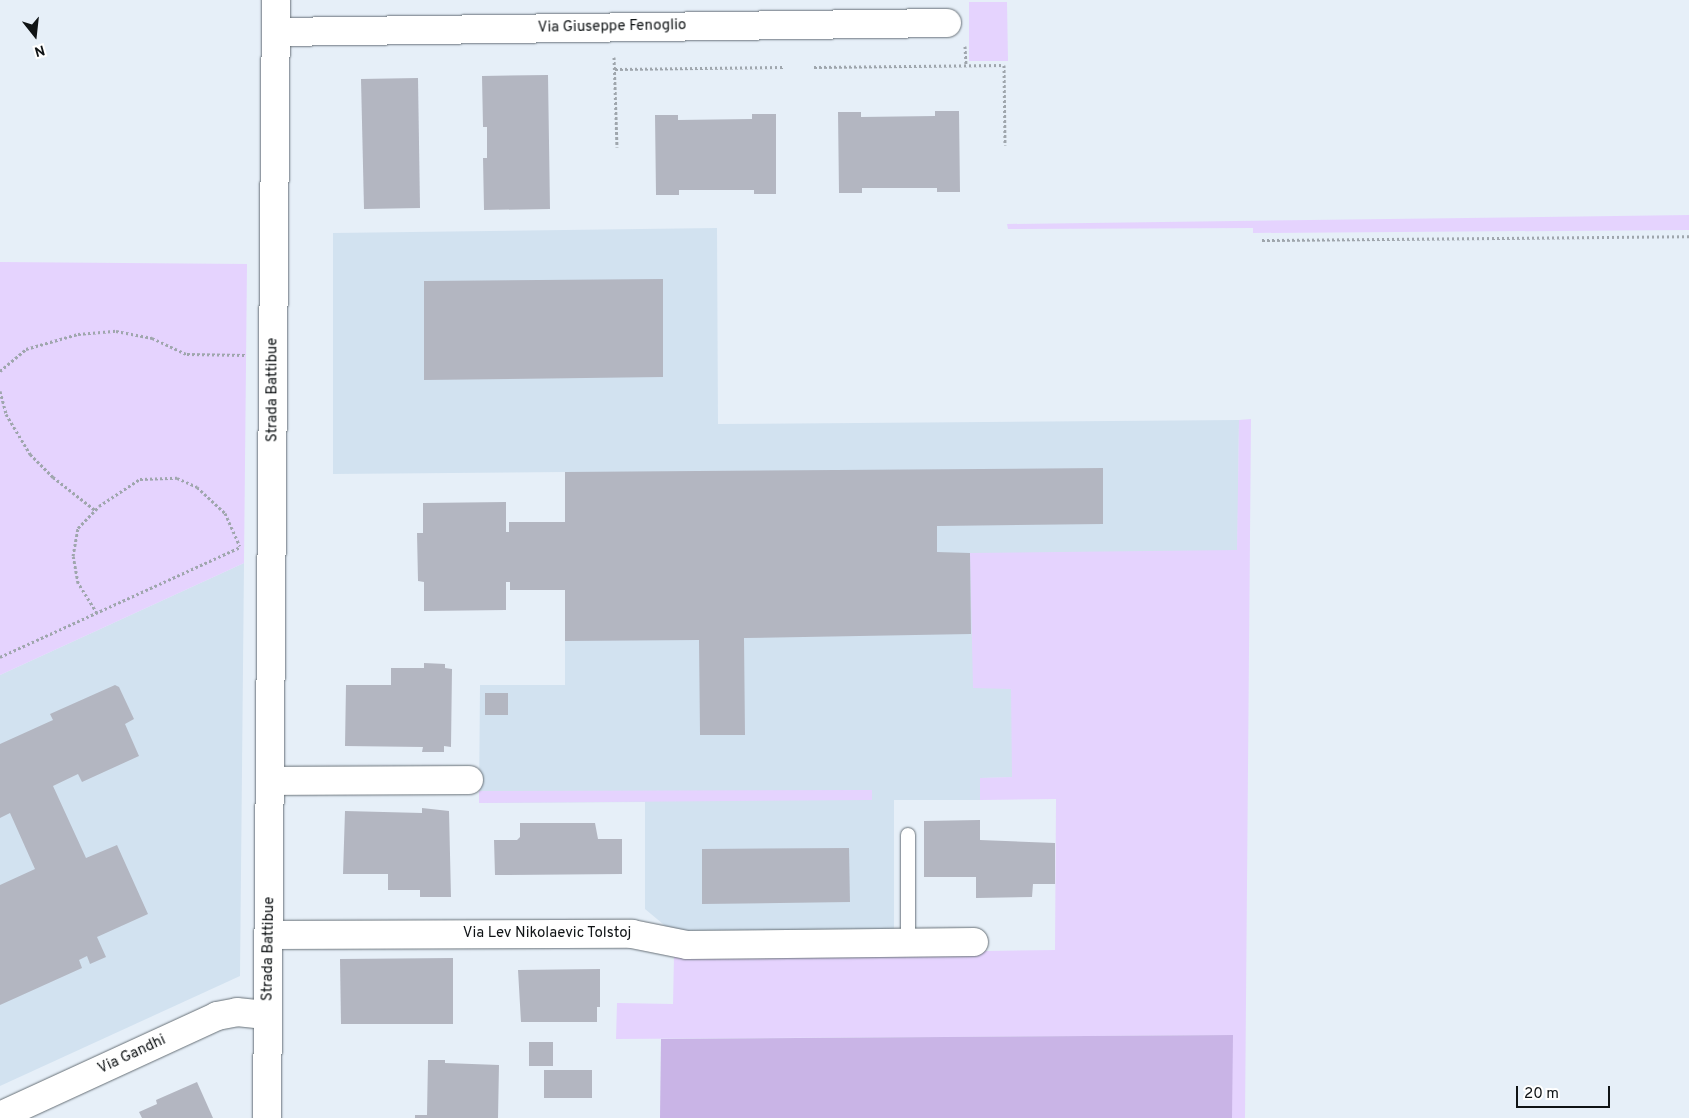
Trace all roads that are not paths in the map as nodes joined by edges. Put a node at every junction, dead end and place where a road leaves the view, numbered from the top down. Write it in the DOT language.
graph roads {
  1 [pos="276,0"];
  2 [pos="947,23"];
  3 [pos="276,32"];
  4 [pos="469,780"];
  5 [pos="270,781"];
  6 [pos="908,835"];
  7 [pos="269,935"];
  8 [pos="974,942"];
  9 [pos="908,943"];
  10 [pos="268,1015"];
  11 [pos="0,1116"];
  12 [pos="268,1118"];
  1 -- 3 [label="street, Strada Battibue"];
  2 -- 3 [label="street, Via Giuseppe Fenoglio"];
  3 -- 5 [label="street, Strada Battibue"];
  4 -- 5 [label="street"];
  5 -- 7 [label="street, Strada Battibue"];
  6 -- 9 [label="lane"];
  7 -- 9 [label="street, Via Lev Nikolaevic Tolstoj"];
  7 -- 10 [label="street, Strada Battibue"];
  8 -- 9 [label="street, Via Lev Nikolaevic Tolstoj"];
  10 -- 11 [label="street, Via Gandhi"];
  10 -- 12 [label="street, Strada Battibue"];
}
